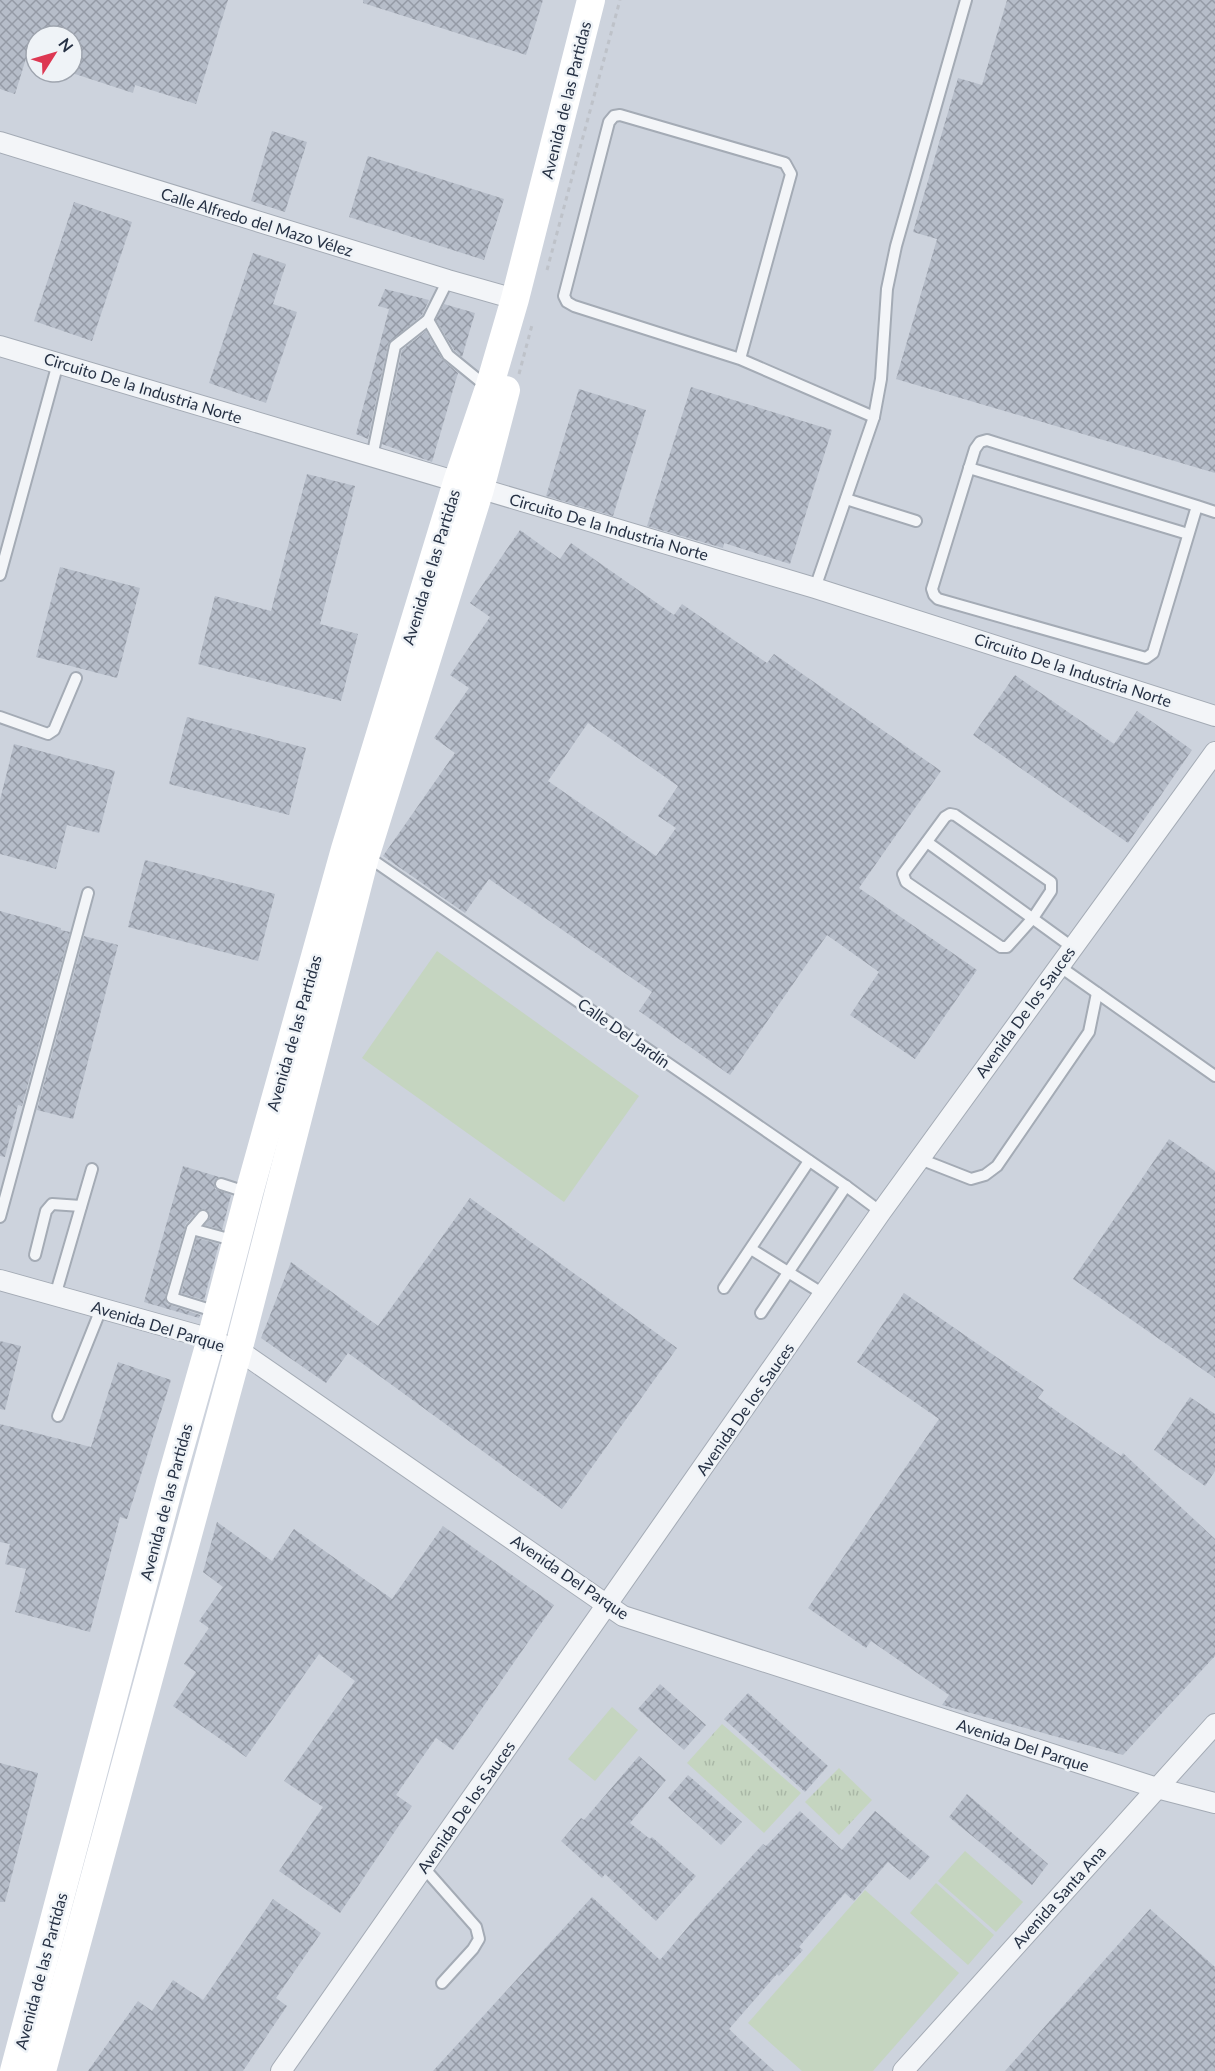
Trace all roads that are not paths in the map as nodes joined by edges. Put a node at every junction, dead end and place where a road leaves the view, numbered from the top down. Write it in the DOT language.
graph roads {
  1 [pos="591,0"];
  2 [pos="611,0"];
  3 [pos="966,0"];
  4 [pos="0,142"];
  5 [pos="448,280"];
  6 [pos="515,299"];
  7 [pos="428,320"];
  8 [pos="0,346"];
  9 [pos="740,359"];
  10 [pos="58,363"];
  11 [pos="489,388"];
  12 [pos="874,417"];
  13 [pos="372,457"];
  14 [pos="969,468"];
  15 [pos="469,485"];
  16 [pos="846,499"];
  17 [pos="1197,506"];
  18 [pos="1215,512"];
  19 [pos="916,521"];
  20 [pos="1188,534"];
  21 [pos="0,575"];
  22 [pos="815,588"];
  23 [pos="76,678"];
  24 [pos="1215,716"];
  25 [pos="0,717"];
  26 [pos="1215,752"];
  27 [pos="927,842"];
  28 [pos="365,857"];
  29 [pos="88,893"];
  30 [pos="1033,918"];
  31 [pos="1072,947"];
  32 [pos="1059,966"];
  33 [pos="1097,993"];
  34 [pos="1215,1076"];
  35 [pos="920,1159"];
  36 [pos="809,1161"];
  37 [pos="92,1169"];
  38 [pos="221,1184"];
  39 [pos="846,1186"];
  40 [pos="249,1193"];
  41 [pos="81,1206"];
  42 [pos="881,1212"];
  43 [pos="203,1216"];
  44 [pos="0,1217"];
  45 [pos="192,1229"];
  46 [pos="236,1241"];
  47 [pos="751,1249"];
  48 [pos="35,1255"];
  49 [pos="788,1272"];
  50 [pos="0,1280"];
  51 [pos="724,1288"];
  52 [pos="825,1295"];
  53 [pos="55,1296"];
  54 [pos="100,1309"];
  55 [pos="761,1313"];
  56 [pos="214,1326"];
  57 [pos="238,1351"];
  58 [pos="58,1416"];
  59 [pos="607,1605"];
  60 [pos="1215,1724"];
  61 [pos="1157,1788"];
  62 [pos="1215,1803"];
  63 [pos="424,1868"];
  64 [pos="442,1983"];
  65 [pos="14,2071"];
  66 [pos="42,2071"];
  67 [pos="281,2071"];
  68 [pos="903,2071"];
  1 -- 6 [label="main road, Avenida de las Partidas"];
  2 -- 15 [label="main road, Avenida de las Partidas"];
  3 -- 12 [label="lane"];
  4 -- 5 [label="street, Calle Alfredo del Mazo Vélez"];
  5 -- 6 [label="street, Calle Alfredo del Mazo Vélez"];
  5 -- 7 [label="lane"];
  6 -- 11 [label="main road, Avenida de las Partidas"];
  7 -- 11 [label="lane"];
  7 -- 13 [label="lane"];
  8 -- 10 [label="street, Circuito De la Industria Norte"];
  9 -- 9 [label="lane"];
  9 -- 12 [label="lane"];
  10 -- 13 [label="street, Circuito De la Industria Norte"];
  10 -- 21 [label="lane"];
  11 -- 15 [label="main road, Avenida de las Partidas"];
  12 -- 16 [label="lane"];
  13 -- 15 [label="street, Circuito De la Industria Norte"];
  14 -- 17 [label="lane"];
  14 -- 20 [label="lane"];
  14 -- 20 [label="lane"];
  15 -- 22 [label="street, Circuito De la Industria Norte"];
  15 -- 28 [label="main road, Avenida de las Partidas"];
  15 -- 40 [label="main road, Avenida de las Partidas"];
  16 -- 19 [label="lane"];
  16 -- 22 [label="lane"];
  17 -- 18 [label="lane"];
  17 -- 20 [label="lane"];
  22 -- 24 [label="street, Circuito De la Industria Norte"];
  23 -- 25 [label="lane"];
  26 -- 31 [label="street, Avenida De los Sauces"];
  27 -- 30 [label="lane"];
  27 -- 30 [label="lane"];
  27 -- 30 [label="lane"];
  28 -- 36 [label="lane, Calle Del Jardín"];
  28 -- 57 [label="main road, Avenida de las Partidas"];
  29 -- 44 [label="lane"];
  30 -- 31 [label="lane"];
  31 -- 32 [label="street, Avenida De los Sauces"];
  32 -- 33 [label="lane"];
  32 -- 35 [label="street, Avenida De los Sauces"];
  33 -- 34 [label="lane"];
  33 -- 35 [label="lane"];
  35 -- 42 [label="street, Avenida De los Sauces"];
  36 -- 39 [label="lane, Calle Del Jardín"];
  36 -- 47 [label="lane"];
  37 -- 41 [label="lane"];
  38 -- 40 [label="lane"];
  39 -- 42 [label="lane, Calle Del Jardín"];
  39 -- 49 [label="lane"];
  40 -- 46 [label="main road, Avenida de las Partidas"];
  41 -- 48 [label="lane"];
  41 -- 53 [label="lane"];
  42 -- 52 [label="street, Avenida De los Sauces"];
  43 -- 45 [label="lane"];
  45 -- 46 [label="lane"];
  45 -- 56 [label="lane"];
  46 -- 56 [label="main road, Avenida de las Partidas"];
  47 -- 49 [label="lane"];
  47 -- 51 [label="lane"];
  49 -- 52 [label="lane"];
  49 -- 55 [label="lane"];
  50 -- 53 [label="street, Avenida Del Parque"];
  52 -- 59 [label="street, Avenida De los Sauces"];
  53 -- 54 [label="street, Avenida Del Parque"];
  54 -- 56 [label="street, Avenida Del Parque"];
  54 -- 58 [label="lane"];
  56 -- 57 [label="street, Avenida Del Parque"];
  56 -- 65 [label="main road, Avenida de las Partidas"];
  57 -- 59 [label="street, Avenida Del Parque"];
  57 -- 66 [label="main road, Avenida de las Partidas"];
  59 -- 61 [label="street, Avenida Del Parque"];
  59 -- 63 [label="street, Avenida De los Sauces"];
  60 -- 61 [label="street, Avenida Santa Ana"];
  61 -- 62 [label="street, Avenida Del Parque"];
  61 -- 68 [label="street, Avenida Santa Ana"];
  63 -- 64 [label="lane"];
  63 -- 67 [label="street, Avenida De los Sauces"];
}
